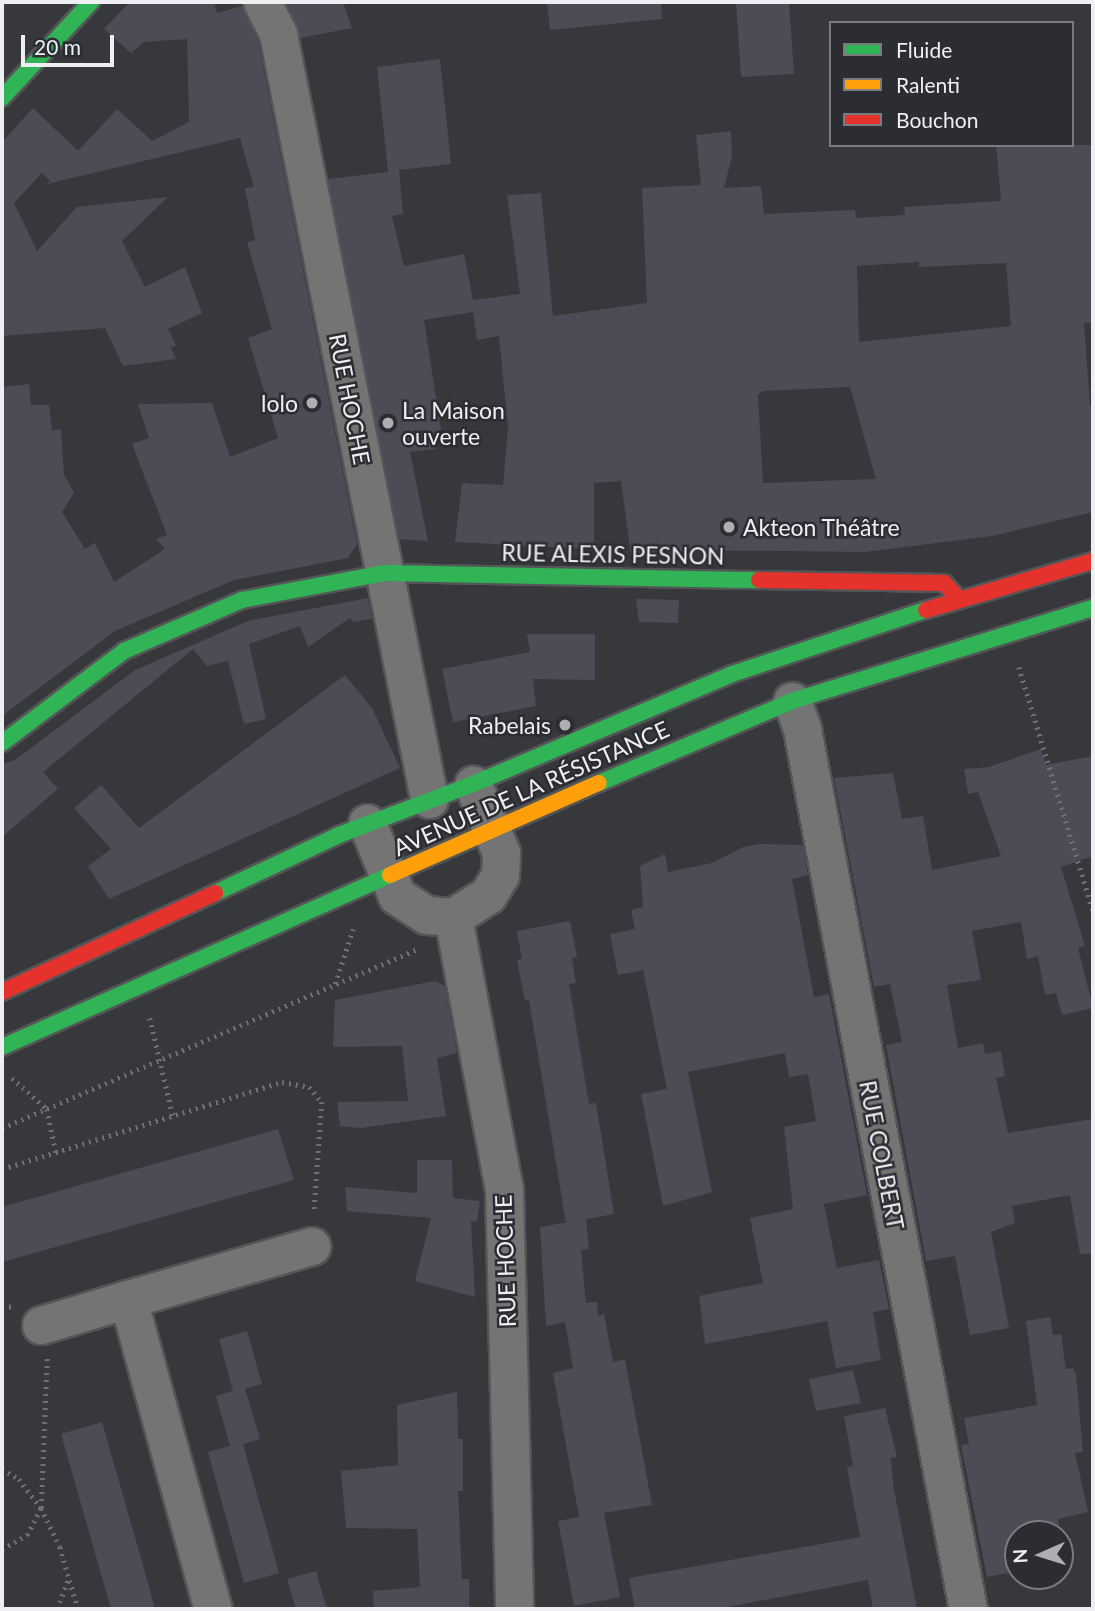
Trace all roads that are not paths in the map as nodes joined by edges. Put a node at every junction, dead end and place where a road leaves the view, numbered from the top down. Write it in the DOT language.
graph roads {
  1 [pos="91,2"];
  2 [pos="262,2"];
  3 [pos="2,98"];
  4 [pos="1093,561"];
  5 [pos="384,573"];
  6 [pos="959,599"];
  7 [pos="1093,608"];
  8 [pos="792,701"];
  9 [pos="2,743"];
  10 [pos="473,784"];
  11 [pos="429,799"];
  12 [pos="367,823"];
  13 [pos="492,830"];
  14 [pos="389,876"];
  15 [pos="454,925"];
  16 [pos="2,992"];
  17 [pos="2,1047"];
  18 [pos="312,1246"];
  19 [pos="128,1299"];
  20 [pos="41,1325"];
  21 [pos="213,1609"];
  22 [pos="514,1609"];
  23 [pos="968,1609"];
  1 -- 3 [label="main road"];
  2 -- 5 [label="street, RUE HOCHE"];
  4 -- 6 [label="main road, AVENUE DE LA RÉSISTANCE"];
  5 -- 6 [label="main road, RUE ALEXIS PESNON"];
  5 -- 9 [label="main road, RUE ALEXIS PESNON"];
  5 -- 11 [label="street, RUE HOCHE"];
  6 -- 10 [label="main road, AVENUE DE LA RÉSISTANCE"];
  7 -- 8 [label="main road, AVENUE DE LA RÉSISTANCE"];
  8 -- 13 [label="main road, AVENUE DE LA RÉSISTANCE"];
  8 -- 23 [label="street, RUE COLBERT"];
  10 -- 11 [label="main road, AVENUE DE LA RÉSISTANCE"];
  10 -- 13 [label="street"];
  11 -- 12 [label="main road, AVENUE DE LA RÉSISTANCE"];
  12 -- 14 [label="street"];
  12 -- 16 [label="main road, AVENUE DE LA RÉSISTANCE"];
  13 -- 14 [label="main road, AVENUE DE LA RÉSISTANCE"];
  13 -- 15 [label="street"];
  14 -- 15 [label="street"];
  14 -- 17 [label="main road, AVENUE DE LA RÉSISTANCE"];
  15 -- 22 [label="street, RUE HOCHE"];
  18 -- 19 [label="street"];
  19 -- 20 [label="street"];
  19 -- 21 [label="street"];
}
